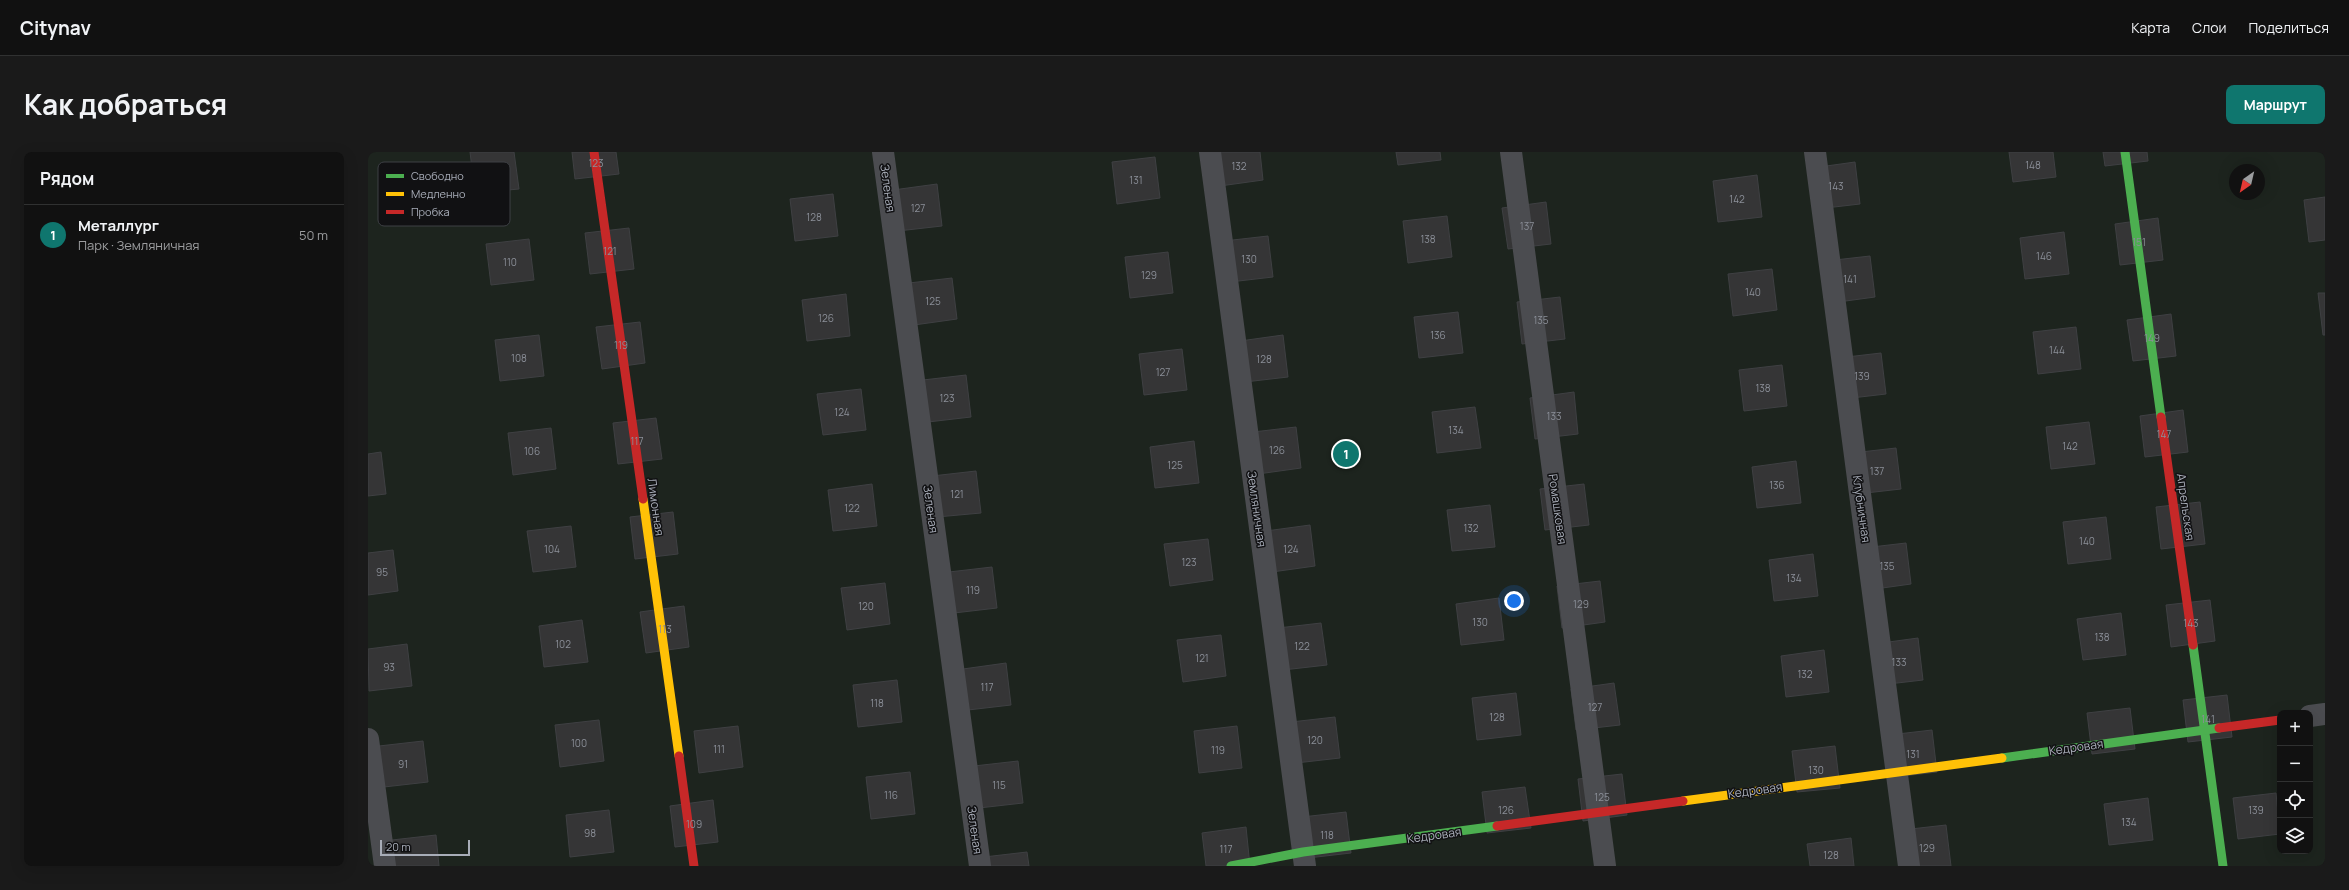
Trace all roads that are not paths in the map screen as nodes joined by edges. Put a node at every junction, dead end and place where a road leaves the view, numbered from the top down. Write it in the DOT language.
graph roads {
  1 [pos="594,152"];
  2 [pos="883,152"];
  3 [pos="1210,152"];
  4 [pos="1511,152"];
  5 [pos="1815,152"];
  6 [pos="2125,152"];
  7 [pos="2325,714"];
  8 [pos="2313,716"];
  9 [pos="2277,720"];
  10 [pos="2205,730"];
  11 [pos="368,740"];
  12 [pos="1896,770"];
  13 [pos="1598,813"];
  14 [pos="1304,859"];
  15 [pos="385,866"];
  16 [pos="694,866"];
  17 [pos="980,866"];
  18 [pos="1231,866"];
  19 [pos="1605,866"];
  20 [pos="1909,866"];
  21 [pos="2223,866"];
  1 -- 16 [label="street, Лимонная"];
  2 -- 17 [label="street, Зеленая"];
  3 -- 14 [label="street, Земляничная"];
  4 -- 13 [label="street, Ромашковая"];
  5 -- 12 [label="street, Клубничная"];
  6 -- 10 [label="street, Апрельская"];
  7 -- 8 [label="street"];
  9 -- 10 [label="street, Кедровая"];
  10 -- 12 [label="street, Кедровая"];
  10 -- 21 [label="street, Апрельская"];
  11 -- 15 [label="street"];
  12 -- 13 [label="street, Кедровая"];
  12 -- 20 [label="street, Клубничная"];
  13 -- 14 [label="street, Кедровая"];
  13 -- 19 [label="street, Ромашковая"];
  14 -- 18 [label="street, Кедровая"];
}
